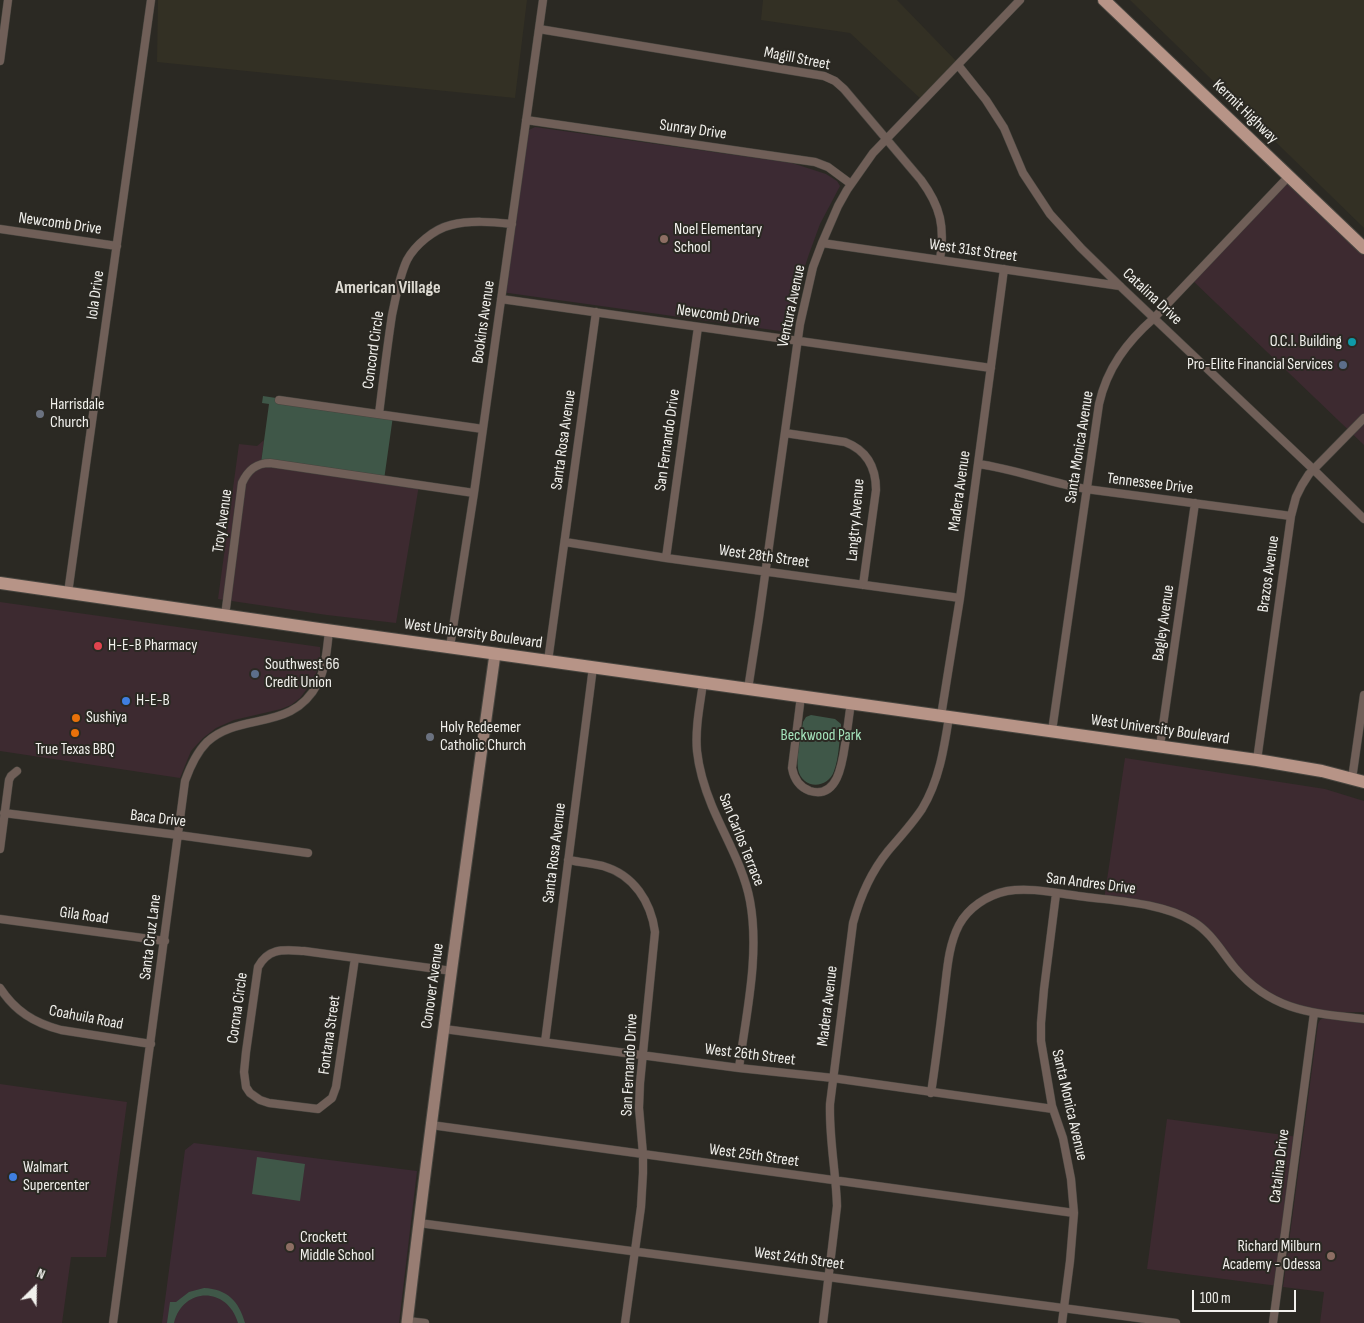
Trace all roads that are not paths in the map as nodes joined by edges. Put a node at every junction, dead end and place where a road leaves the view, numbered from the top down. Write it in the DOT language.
graph roads {
  1 [pos="8,0"];
  2 [pos="151,0"];
  3 [pos="543,0"];
  4 [pos="1020,0"];
  5 [pos="1104,0"];
  6 [pos="539,29"];
  7 [pos="0,61"];
  8 [pos="958,65"];
  9 [pos="526,120"];
  10 [pos="886,139"];
  11 [pos="1288,176"];
  12 [pos="851,184"];
  13 [pos="512,224"];
  14 [pos="0,229"];
  15 [pos="822,243"];
  16 [pos="117,246"];
  17 [pos="1364,248"];
  18 [pos="940,260"];
  19 [pos="1004,269"];
  20 [pos="1120,286"];
  21 [pos="501,299"];
  22 [pos="596,312"];
  23 [pos="1154,318"];
  24 [pos="698,327"];
  25 [pos="798,341"];
  26 [pos="991,368"];
  27 [pos="279,400"];
  28 [pos="379,414"];
  29 [pos="1364,418"];
  30 [pos="483,428"];
  31 [pos="785,432"];
  32 [pos="978,464"];
  33 [pos="1314,470"];
  34 [pos="1086,489"];
  35 [pos="474,493"];
  36 [pos="1195,503"];
  37 [pos="1291,516"];
  38 [pos="1364,519"];
  39 [pos="565,542"];
  40 [pos="666,558"];
  41 [pos="766,572"];
  42 [pos="0,583"];
  43 [pos="863,585"];
  44 [pos="68,593"];
  45 [pos="960,598"];
  46 [pos="225,616"];
  47 [pos="330,631"];
  48 [pos="450,647"];
  49 [pos="495,654"];
  50 [pos="548,661"];
  51 [pos="593,667"];
  52 [pos="703,683"];
  53 [pos="748,689"];
  54 [pos="1364,695"];
  55 [pos="801,696"];
  56 [pos="851,703"];
  57 [pos="945,717"];
  58 [pos="1052,731"];
  59 [pos="1160,746"];
  60 [pos="1257,760"];
  61 [pos="17,770"];
  62 [pos="1358,781"];
  63 [pos="4,813"];
  64 [pos="178,835"];
  65 [pos="0,849"];
  66 [pos="308,854"];
  67 [pos="568,860"];
  68 [pos="1056,894"];
  69 [pos="0,918"];
  70 [pos="165,941"];
  71 [pos="355,958"];
  72 [pos="452,970"];
  73 [pos="0,988"];
  74 [pos="1314,1013"];
  75 [pos="1364,1019"];
  76 [pos="444,1029"];
  77 [pos="545,1042"];
  78 [pos="151,1044"];
  79 [pos="642,1055"];
  80 [pos="739,1068"];
  81 [pos="833,1078"];
  82 [pos="932,1093"];
  83 [pos="318,1109"];
  84 [pos="1053,1109"];
  85 [pos="432,1125"];
  86 [pos="643,1154"];
  87 [pos="835,1180"];
  88 [pos="1074,1213"];
  89 [pos="419,1223"];
  90 [pos="635,1251"];
  91 [pos="829,1277"];
  92 [pos="1064,1308"];
  93 [pos="407,1322"];
  94 [pos="113,1323"];
  95 [pos="425,1323"];
  96 [pos="625,1323"];
  97 [pos="823,1323"];
  98 [pos="1062,1323"];
  99 [pos="1176,1323"];
  100 [pos="1274,1323"];
  1 -- 7 [label="street"];
  2 -- 16 [label="street, Iola Drive"];
  3 -- 6 [label="street, Bookins Avenue"];
  4 -- 8 [label="street, Ventura Avenue"];
  5 -- 11 [label="main road, Kermit Highway"];
  6 -- 9 [label="street, Bookins Avenue"];
  6 -- 10 [label="street, Magill Street"];
  8 -- 10 [label="street, Ventura Avenue"];
  8 -- 20 [label="street, Catalina Drive"];
  9 -- 12 [label="street, Sunray Drive"];
  9 -- 13 [label="street, Bookins Avenue"];
  10 -- 12 [label="street, Ventura Avenue"];
  10 -- 18 [label="street, Magill Street"];
  11 -- 17 [label="main road, Kermit Highway"];
  11 -- 23 [label="street, Santa Monica Avenue"];
  12 -- 15 [label="street, Ventura Avenue"];
  13 -- 21 [label="street, Bookins Avenue"];
  13 -- 28 [label="street, Concord Circle"];
  14 -- 16 [label="street, Newcomb Drive"];
  15 -- 18 [label="street, West 31st Street"];
  15 -- 25 [label="street, Ventura Avenue"];
  16 -- 44 [label="street, Iola Drive"];
  18 -- 19 [label="street, West 31st Street"];
  19 -- 20 [label="street, West 31st Street"];
  19 -- 26 [label="street, Madera Avenue"];
  20 -- 23 [label="street, Catalina Drive"];
  21 -- 22 [label="street, Newcomb Drive"];
  21 -- 30 [label="street, Bookins Avenue"];
  22 -- 24 [label="street, Newcomb Drive"];
  22 -- 39 [label="street, Santa Rosa Avenue"];
  23 -- 33 [label="street, Catalina Drive"];
  23 -- 34 [label="street, Santa Monica Avenue"];
  24 -- 25 [label="street, Newcomb Drive"];
  24 -- 40 [label="street, San Fernando Drive"];
  25 -- 26 [label="street, Newcomb Drive"];
  25 -- 31 [label="street, Ventura Avenue"];
  26 -- 32 [label="street, Madera Avenue"];
  27 -- 28 [label="street"];
  28 -- 30 [label="street"];
  29 -- 33 [label="street, Brazos Avenue"];
  30 -- 35 [label="street, Bookins Avenue"];
  31 -- 41 [label="street, Ventura Avenue"];
  31 -- 43 [label="street, Langtry Avenue"];
  32 -- 34 [label="street, Tennessee Drive"];
  32 -- 45 [label="street, Madera Avenue"];
  33 -- 37 [label="street, Brazos Avenue"];
  33 -- 38 [label="street, Catalina Drive"];
  34 -- 36 [label="street, Tennessee Drive"];
  34 -- 58 [label="street, Santa Monica Avenue"];
  35 -- 46 [label="street, Troy Avenue"];
  35 -- 48 [label="street, Bookins Avenue"];
  36 -- 37 [label="street, Tennessee Drive"];
  36 -- 59 [label="street, Bagley Avenue"];
  37 -- 60 [label="street, Brazos Avenue"];
  39 -- 40 [label="street, West 28th Street"];
  39 -- 50 [label="street, Santa Rosa Avenue"];
  40 -- 41 [label="street, West 28th Street"];
  41 -- 43 [label="street, West 28th Street"];
  41 -- 53 [label="street, Ventura Avenue"];
  42 -- 44 [label="main road, West University Boulevard"];
  43 -- 45 [label="street, West 28th Street"];
  44 -- 46 [label="main road, West University Boulevard"];
  45 -- 57 [label="street, Madera Avenue"];
  46 -- 47 [label="main road, West University Boulevard"];
  47 -- 48 [label="main road, West University Boulevard"];
  47 -- 64 [label="street, Santa Cruz Lane"];
  48 -- 49 [label="main road, West University Boulevard"];
  49 -- 50 [label="main road, West University Boulevard"];
  49 -- 72 [label="street, Conover Avenue"];
  50 -- 51 [label="main road, West University Boulevard"];
  51 -- 52 [label="main road, West University Boulevard"];
  51 -- 67 [label="street, Santa Rosa Avenue"];
  52 -- 53 [label="main road, West University Boulevard"];
  52 -- 80 [label="street, San Carlos Terrace"];
  53 -- 55 [label="main road, West University Boulevard"];
  54 -- 62 [label="street"];
  55 -- 56 [label="main road, West University Boulevard"];
  55 -- 56 [label="street"];
  56 -- 57 [label="main road, West University Boulevard"];
  57 -- 58 [label="main road, West University Boulevard"];
  57 -- 81 [label="street, Madera Avenue"];
  58 -- 59 [label="main road, West University Boulevard"];
  59 -- 60 [label="main road, West University Boulevard"];
  60 -- 62 [label="main road, West University Boulevard"];
  61 -- 63 [label="street"];
  63 -- 64 [label="street, Baca Drive"];
  63 -- 65 [label="street"];
  64 -- 66 [label="street, Baca Drive"];
  64 -- 70 [label="street, Santa Cruz Lane"];
  67 -- 77 [label="street, Santa Rosa Avenue"];
  67 -- 79 [label="street, San Fernando Drive"];
  68 -- 74 [label="street, San Andres Drive"];
  68 -- 82 [label="street, San Andres Drive"];
  68 -- 84 [label="street, Santa Monica Avenue"];
  69 -- 70 [label="street, Gila Road"];
  70 -- 78 [label="street, Santa Cruz Lane"];
  71 -- 72 [label="street, Corona Circle"];
  71 -- 83 [label="street, Fontana Street"];
  71 -- 83 [label="street, Corona Circle"];
  72 -- 76 [label="street, Conover Avenue"];
  73 -- 78 [label="street, Coahuila Road"];
  74 -- 75 [label="street, San Andres Drive"];
  74 -- 100 [label="street, Catalina Drive"];
  76 -- 77 [label="street, West 26th Street"];
  76 -- 85 [label="street, Conover Avenue"];
  77 -- 79 [label="street, West 26th Street"];
  78 -- 94 [label="street, Santa Cruz Lane"];
  79 -- 80 [label="street, West 26th Street"];
  79 -- 86 [label="street, San Fernando Drive"];
  80 -- 81 [label="street, West 26th Street"];
  81 -- 82 [label="street, West 26th Street"];
  81 -- 87 [label="street, Madera Avenue"];
  82 -- 84 [label="street, West 26th Street"];
  84 -- 88 [label="street, Santa Monica Avenue"];
  85 -- 86 [label="street, West 25th Street"];
  85 -- 89 [label="street, Conover Avenue"];
  86 -- 87 [label="street, West 25th Street"];
  86 -- 90 [label="street, San Fernando Drive"];
  87 -- 88 [label="street, West 25th Street"];
  87 -- 91 [label="street, Madera Avenue"];
  88 -- 92 [label="street, Santa Monica Avenue"];
  89 -- 90 [label="street, West 24th Street"];
  89 -- 93 [label="street, Conover Avenue"];
  90 -- 91 [label="street, West 24th Street"];
  90 -- 96 [label="street, San Fernando Drive"];
  91 -- 92 [label="street, West 24th Street"];
  91 -- 97 [label="street, Madera Avenue"];
  92 -- 98 [label="street, Santa Monica Avenue"];
  92 -- 99 [label="street, West 24th Street"];
  93 -- 95 [label="street"];
}
